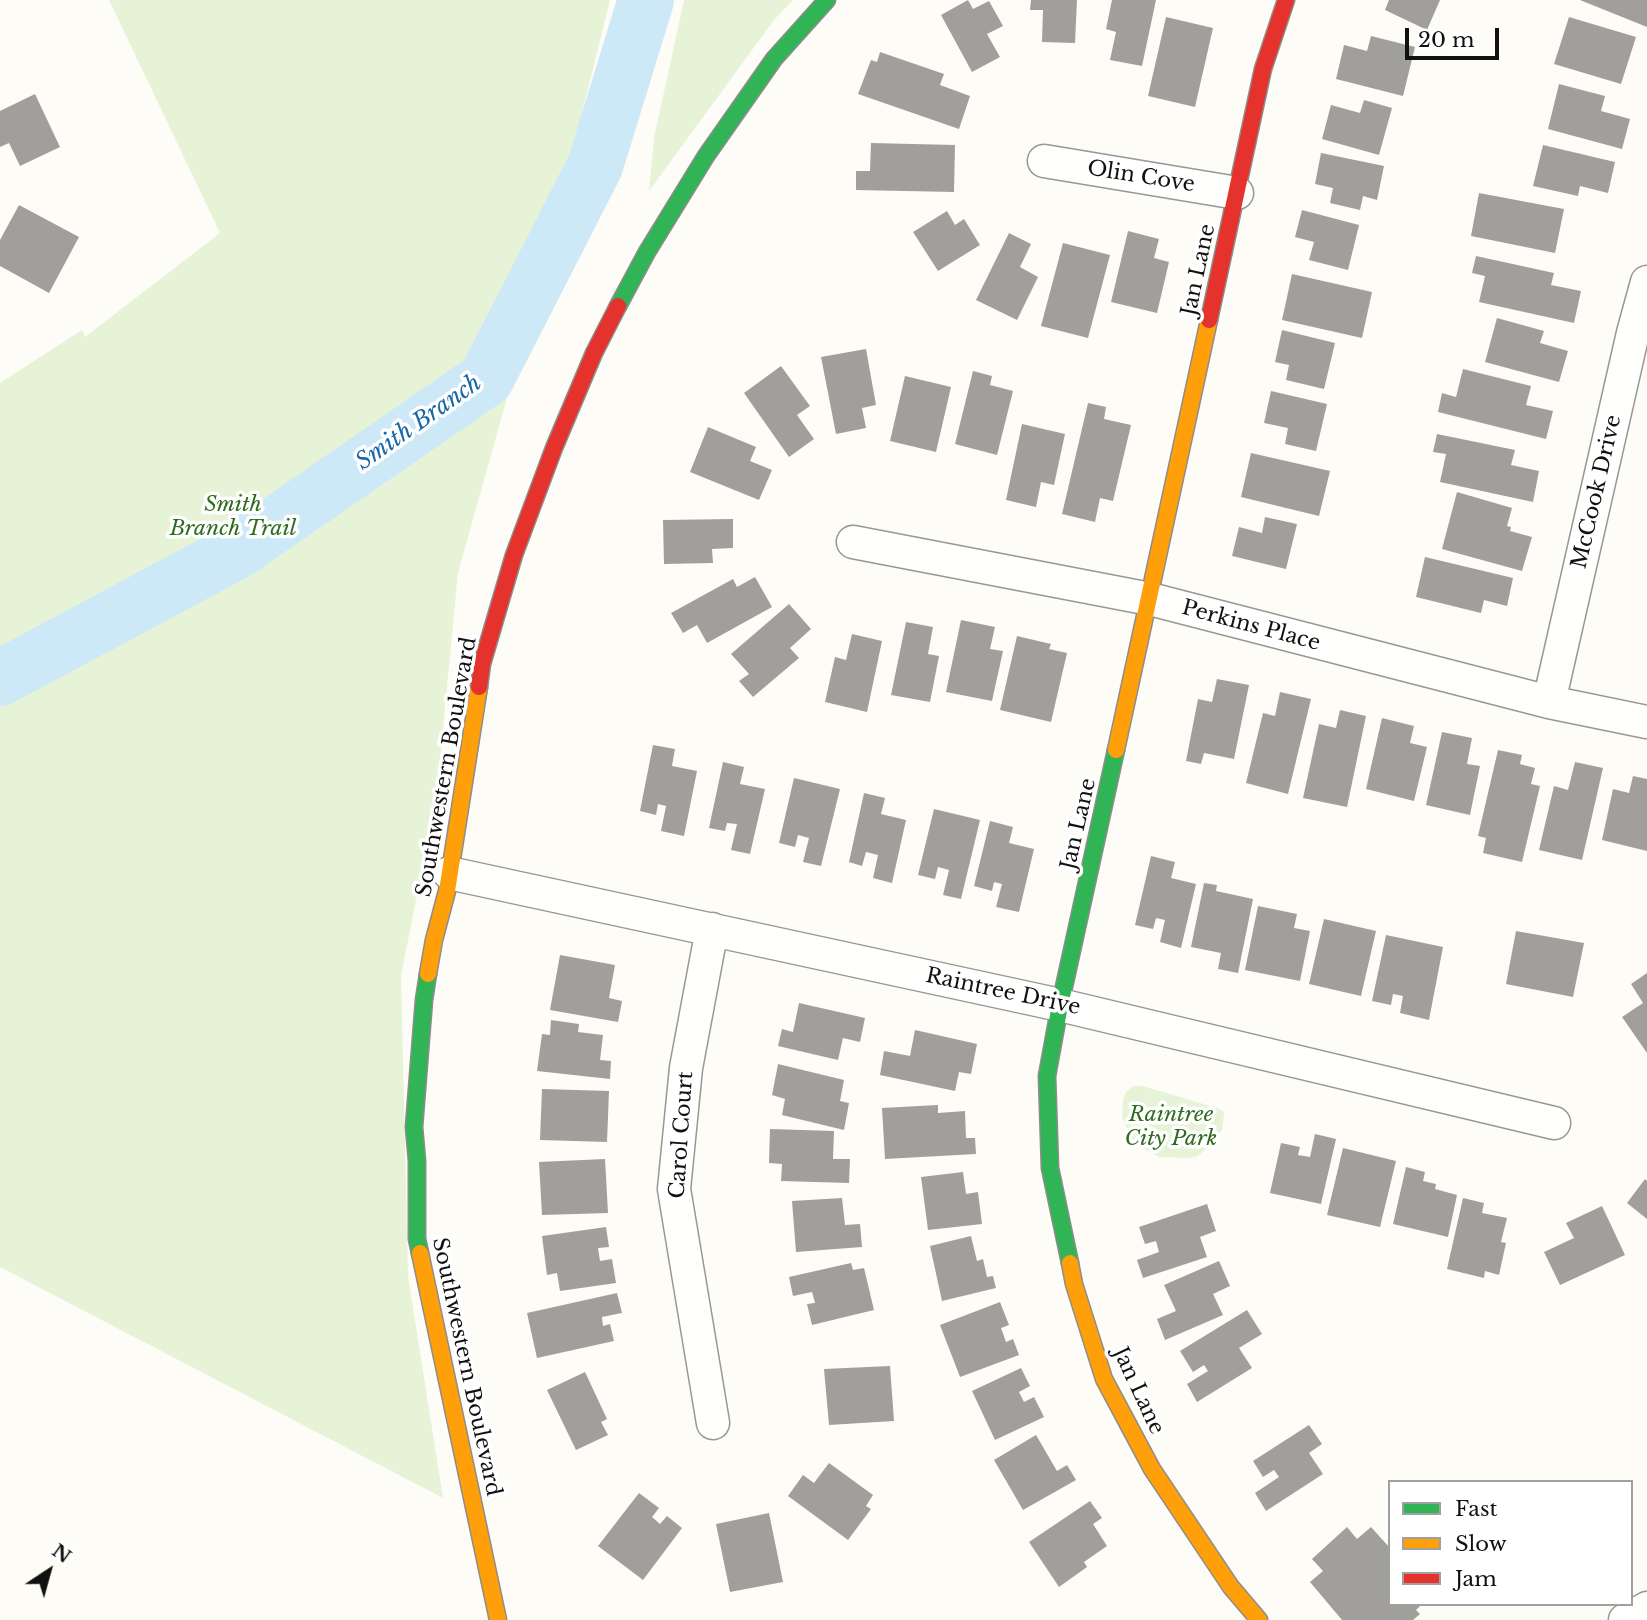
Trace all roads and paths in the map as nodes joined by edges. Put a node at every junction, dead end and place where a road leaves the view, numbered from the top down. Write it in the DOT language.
graph roads {
  1 [pos="828,0"];
  2 [pos="1286,0"];
  3 [pos="1044,161"];
  4 [pos="1237,193"];
  5 [pos="1647,282"];
  6 [pos="853,542"];
  7 [pos="1150,599"];
  8 [pos="1549,702"];
  9 [pos="1647,722"];
  10 [pos="449,873"];
  11 [pos="712,929"];
  12 [pos="1060,1004"];
  13 [pos="1553,1123"];
  14 [pos="713,1423"];
  15 [pos="1647,1608"];
  16 [pos="498,1620"];
  17 [pos="1259,1620"];
  18 [pos="1625,1620"];
  1 -- 10 [label="street, Southwestern Boulevard"];
  2 -- 4 [label="street, Jan Lane"];
  3 -- 4 [label="street, Olin Cove"];
  4 -- 7 [label="street, Jan Lane"];
  5 -- 8 [label="street, McCook Drive"];
  6 -- 7 [label="street, Perkins Place"];
  7 -- 8 [label="street, Perkins Place"];
  7 -- 12 [label="street, Jan Lane"];
  8 -- 9 [label="street, Perkins Place"];
  10 -- 11 [label="street, Raintree Drive"];
  10 -- 16 [label="street, Southwestern Boulevard"];
  11 -- 12 [label="street, Raintree Drive"];
  11 -- 14 [label="street, Carol Court"];
  12 -- 13 [label="street, Raintree Drive"];
  12 -- 17 [label="street, Jan Lane"];
  15 -- 18 [label="street"];
}
